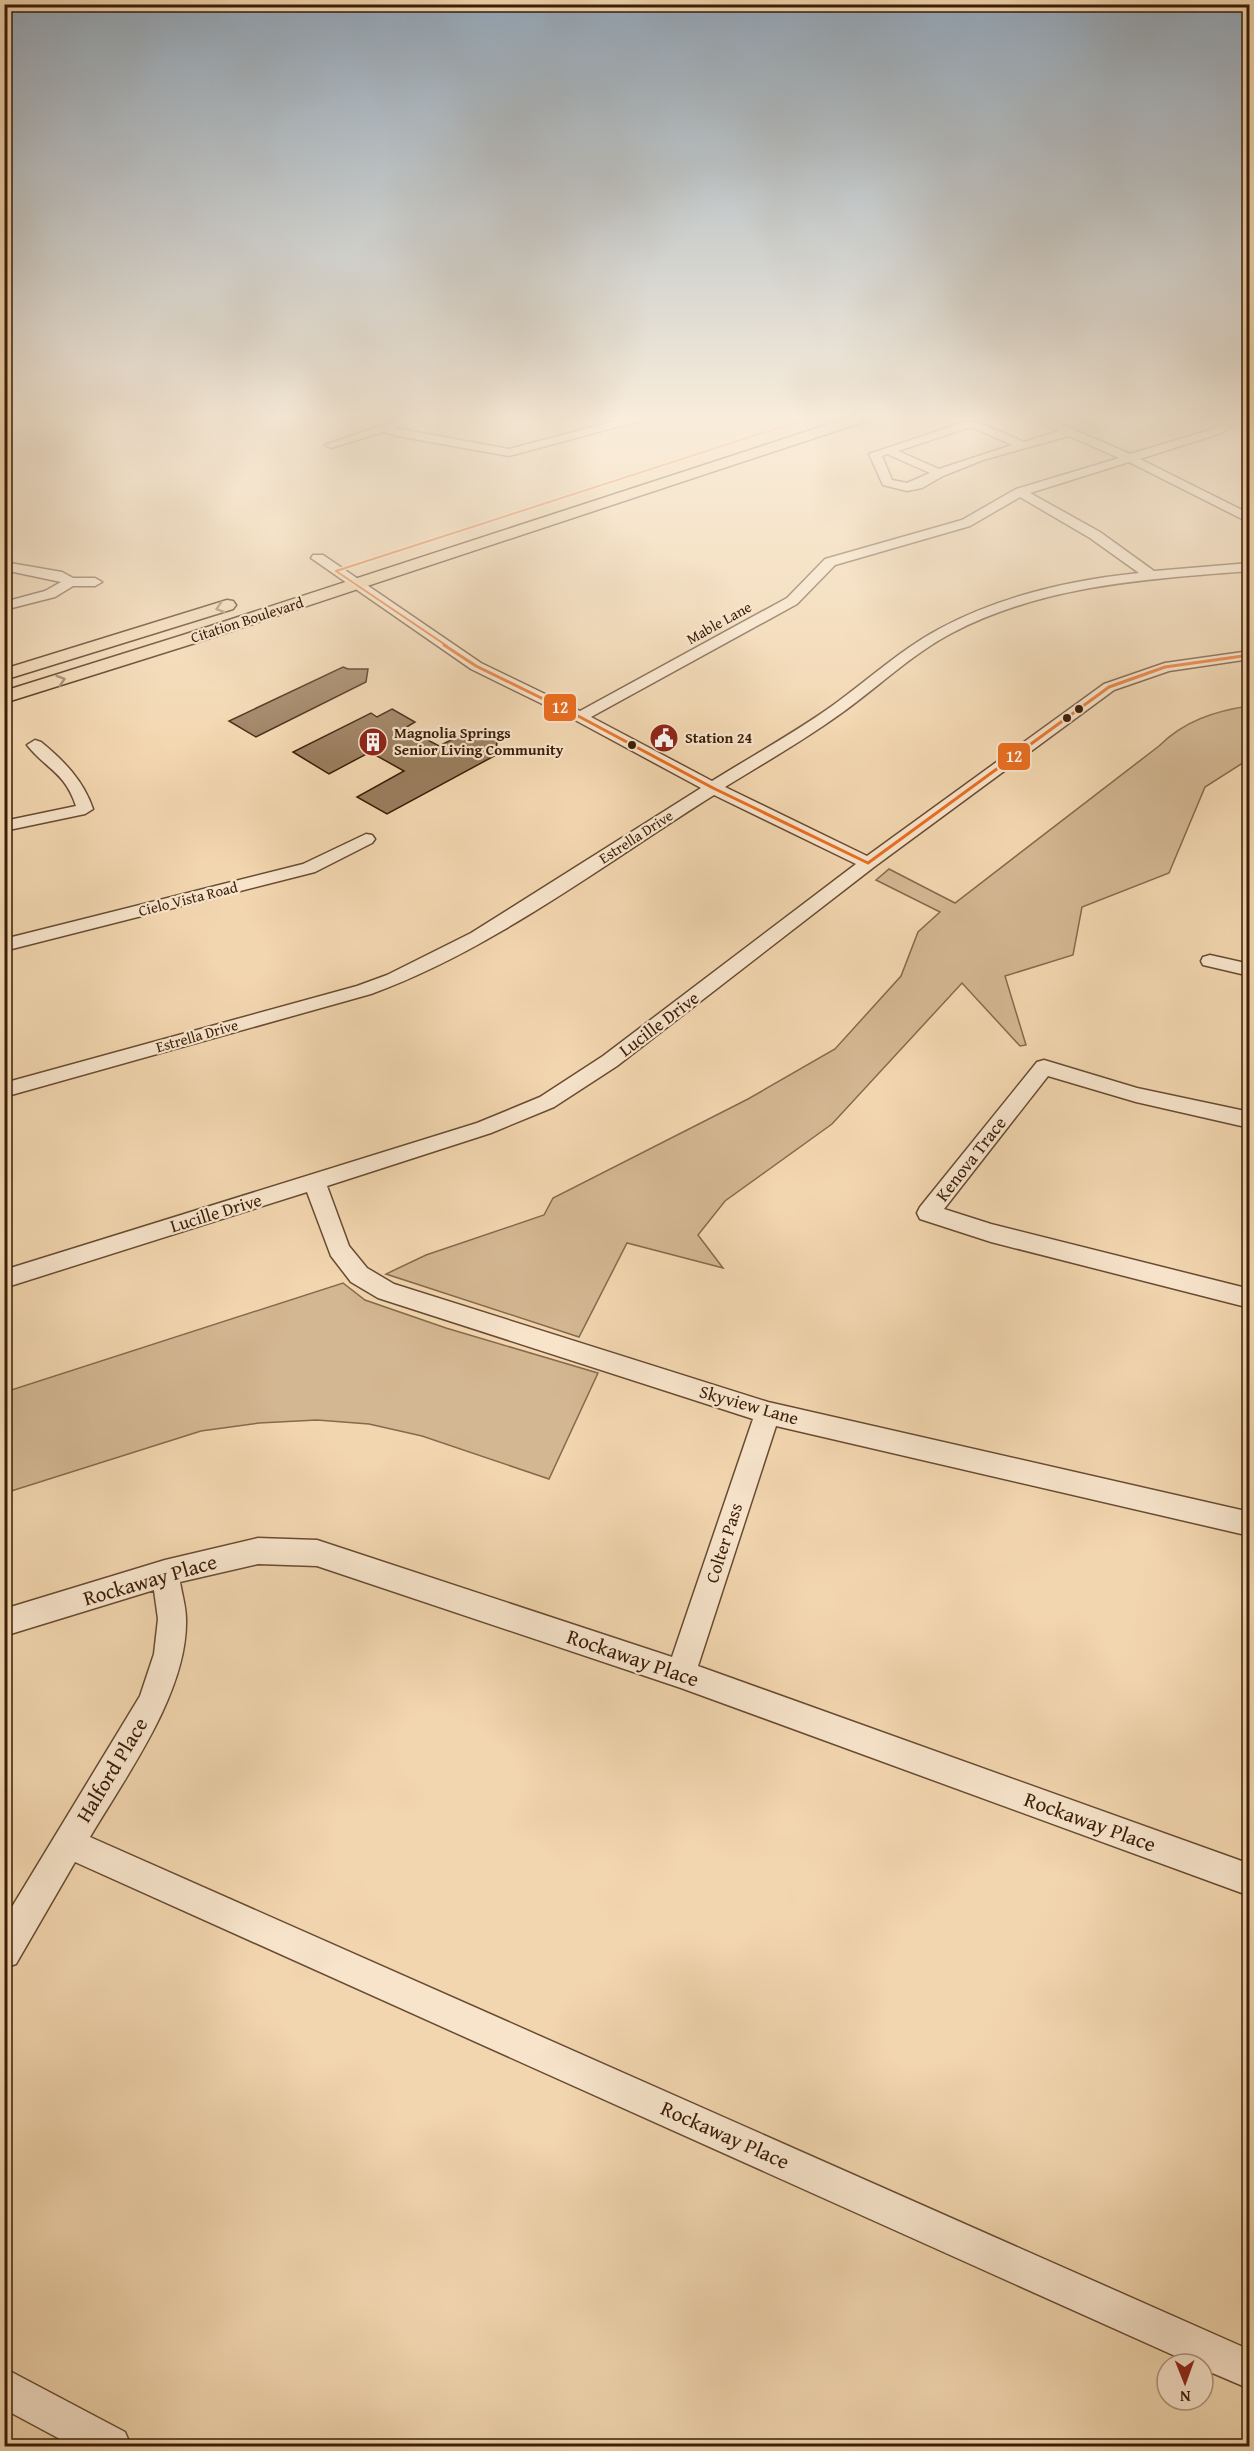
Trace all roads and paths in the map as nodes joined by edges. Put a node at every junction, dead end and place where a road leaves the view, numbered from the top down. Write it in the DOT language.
graph roads {
  1 [pos="458,531"];
  2 [pos="516,531"];
  3 [pos="937,531"];
  4 [pos="1089,531"];
  5 [pos="318,558"];
  6 [pos="4,566"];
  7 [pos="1250,567"];
  8 [pos="336,571"];
  9 [pos="1151,575"];
  10 [pos="314,578"];
  11 [pos="70,582"];
  12 [pos="96,582"];
  13 [pos="356,584"];
  14 [pos="248,599"];
  15 [pos="4,606"];
  16 [pos="1250,655"];
  17 [pos="4,675"];
  18 [pos="4,697"];
  19 [pos="580,717"];
  20 [pos="35,745"];
  21 [pos="713,788"];
  22 [pos="4,826"];
  23 [pos="366,839"];
  24 [pos="868,863"];
  25 [pos="4,945"];
  26 [pos="1210,960"];
  27 [pos="1250,970"];
  28 [pos="4,1089"];
  29 [pos="1250,1120"];
  30 [pos="315,1183"];
  31 [pos="4,1279"];
  32 [pos="1250,1299"];
  33 [pos="768,1413"];
  34 [pos="1250,1524"];
  35 [pos="165,1573"];
  36 [pos="4,1623"];
  37 [pos="681,1674"];
  38 [pos="68,1843"];
  39 [pos="1250,1880"];
  40 [pos="4,1952"];
  41 [pos="1250,2370"];
  42 [pos="4,2387"];
  43 [pos="111,2446"];
  1 -- 8 [label="main road, Citation Boulevard"];
  2 -- 13 [label="main road, Citation Boulevard"];
  3 -- 19 [label="street, Mable Lane"];
  4 -- 9 [label="street"];
  5 -- 8 [label="street"];
  6 -- 11 [label="street"];
  7 -- 9 [label="street, Estrella Drive"];
  8 -- 10 [label="main road, Citation Boulevard"];
  8 -- 13 [label="street"];
  9 -- 21 [label="street, Estrella Drive"];
  11 -- 12 [label="street"];
  11 -- 15 [label="street"];
  18 -- 13 [label="main road, Citation Boulevard, one-way"];
  13 -- 19 [label="street"];
  14 -- 17 [label="main road, Citation Boulevard, one-way"];
  16 -- 24 [label="street, Lucille Drive"];
  19 -- 21 [label="street"];
  20 -- 22 [label="street"];
  21 -- 24 [label="street"];
  21 -- 28 [label="street, Estrella Drive"];
  23 -- 25 [label="street, Cielo Vista Road"];
  24 -- 30 [label="street, Lucille Drive"];
  26 -- 27 [label="street"];
  29 -- 32 [label="street, Kenova Trace"];
  30 -- 31 [label="street, Lucille Drive"];
  30 -- 33 [label="street, Skyview Lane"];
  33 -- 34 [label="street, Skyview Lane"];
  33 -- 37 [label="street, Colter Pass"];
  35 -- 36 [label="street, Rockaway Place"];
  35 -- 37 [label="street, Rockaway Place"];
  35 -- 38 [label="street, Halford Place"];
  37 -- 39 [label="street, Rockaway Place"];
  38 -- 40 [label="street, Halford Place"];
  38 -- 41 [label="street, Rockaway Place"];
  42 -- 43 [label="street"];
}
